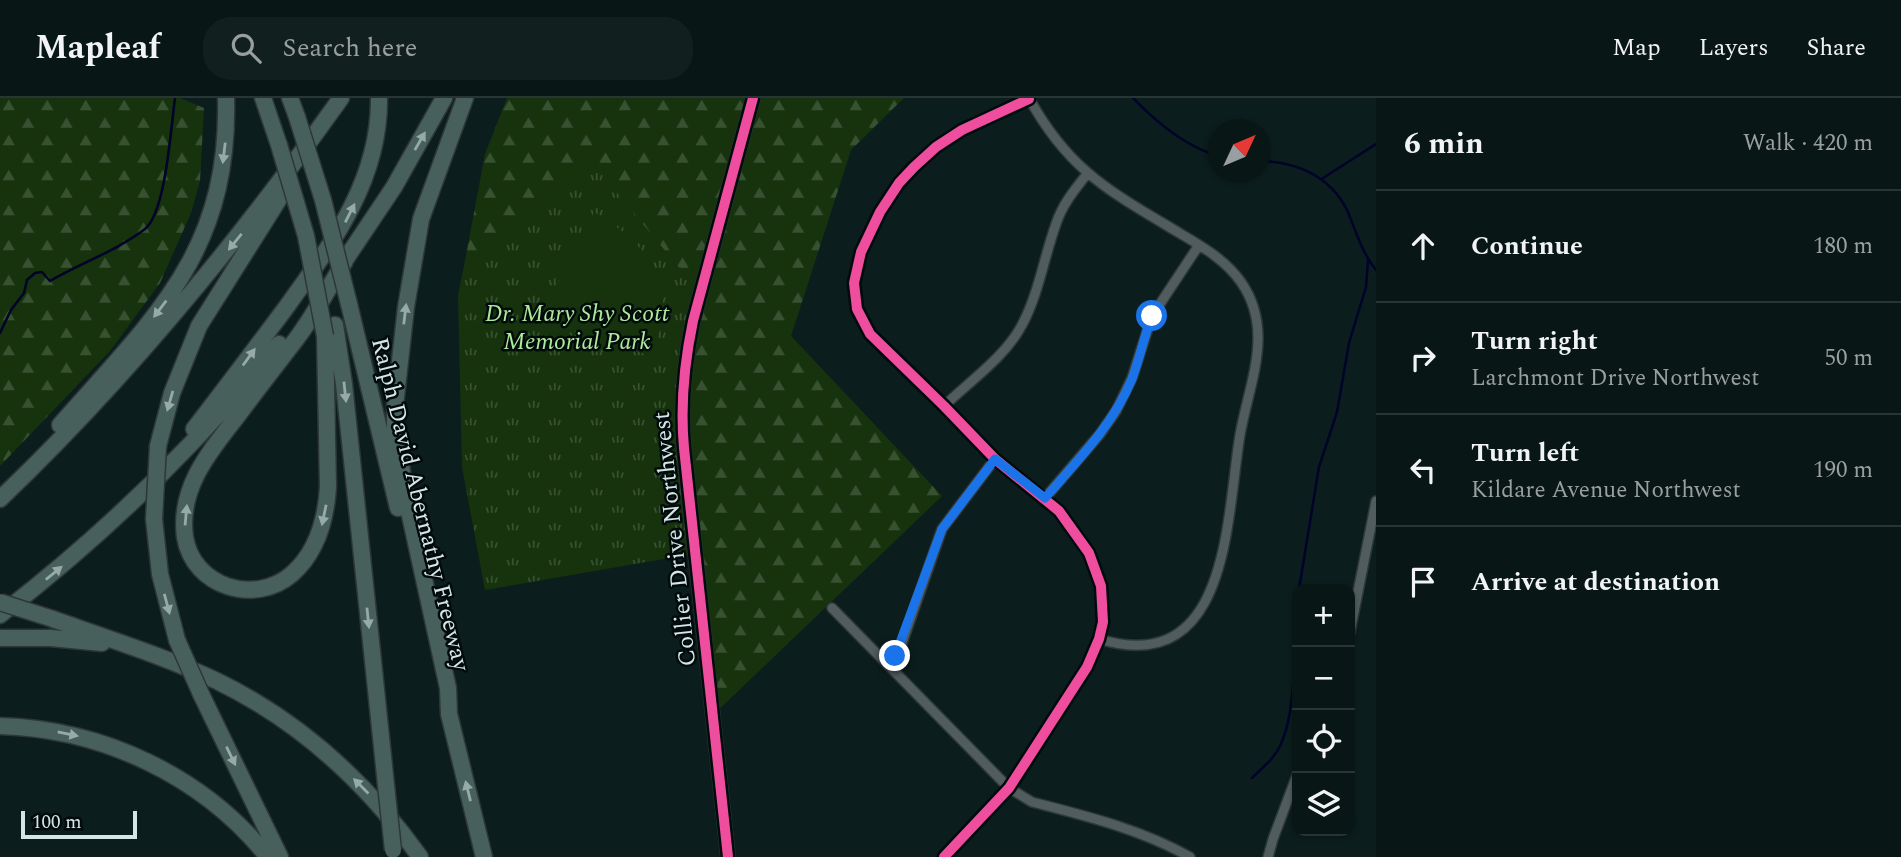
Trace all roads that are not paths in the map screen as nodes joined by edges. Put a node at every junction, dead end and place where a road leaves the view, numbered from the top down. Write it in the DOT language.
graph roads {
  1 [pos="226,98"];
  2 [pos="263,98"];
  3 [pos="273,98"];
  4 [pos="290,98"];
  5 [pos="341,98"];
  6 [pos="379,98"];
  7 [pos="444,98"];
  8 [pos="465,98"];
  9 [pos="753,98"];
  10 [pos="1029,98"];
  11 [pos="282,139"];
  12 [pos="292,168"];
  13 [pos="1087,174"];
  14 [pos="1199,245"];
  15 [pos="345,261"];
  16 [pos="330,330"];
  17 [pos="944,405"];
  18 [pos="995,459"];
  19 [pos="148,489"];
  20 [pos="0,493"];
  21 [pos="1045,498"];
  22 [pos="0,499"];
  23 [pos="1376,501"];
  24 [pos="0,602"];
  25 [pos="1355,607"];
  26 [pos="832,608"];
  27 [pos="0,615"];
  28 [pos="4,638"];
  29 [pos="1099,639"];
  30 [pos="152,654"];
  31 [pos="888,664"];
  32 [pos="449,714"];
  33 [pos="0,726"];
  34 [pos="1009,789"];
  35 [pos="1292,789"];
  36 [pos="394,854"];
  37 [pos="268,857"];
  38 [pos="280,857"];
  39 [pos="420,857"];
  40 [pos="484,857"];
  41 [pos="728,857"];
  42 [pos="944,857"];
  43 [pos="1189,857"];
  44 [pos="1268,857"];
  1 -- 20 [label="highway, one-way"];
  2 -- 11 [label="highway"];
  3 -- 11 [label="highway"];
  4 -- 32 [label="highway, Ralph David Abernathy Freeway, bridge"];
  5 -- 12 [label="highway"];
  19 -- 6 [label="highway, one-way"];
  15 -- 7 [label="highway, one-way"];
  32 -- 8 [label="highway, one-way"];
  9 -- 41 [label="main road, Collier Drive Northwest"];
  10 -- 13 [label="street"];
  10 -- 17 [label="street"];
  11 -- 16 [label="highway"];
  12 -- 22 [label="highway, one-way"];
  12 -- 38 [label="highway, one-way, bridge"];
  13 -- 14 [label="street"];
  13 -- 17 [label="street"];
  14 -- 21 [label="street"];
  14 -- 29 [label="street"];
  16 -- 15 [label="highway, one-way"];
  15 -- 19 [label="highway"];
  16 -- 36 [label="highway, one-way, bridge"];
  17 -- 18 [label="street"];
  18 -- 21 [label="street"];
  18 -- 31 [label="street"];
  27 -- 19 [label="highway, one-way"];
  21 -- 29 [label="street"];
  23 -- 25 [label="street"];
  24 -- 30 [label="highway, bridge"];
  26 -- 31 [label="street"];
  28 -- 30 [label="highway"];
  29 -- 34 [label="street"];
  39 -- 30 [label="highway, one-way"];
  31 -- 34 [label="street"];
  40 -- 32 [label="highway, one-way"];
  33 -- 37 [label="highway, one-way"];
  34 -- 42 [label="street"];
  34 -- 43 [label="street"];
  35 -- 44 [label="street"];
}
